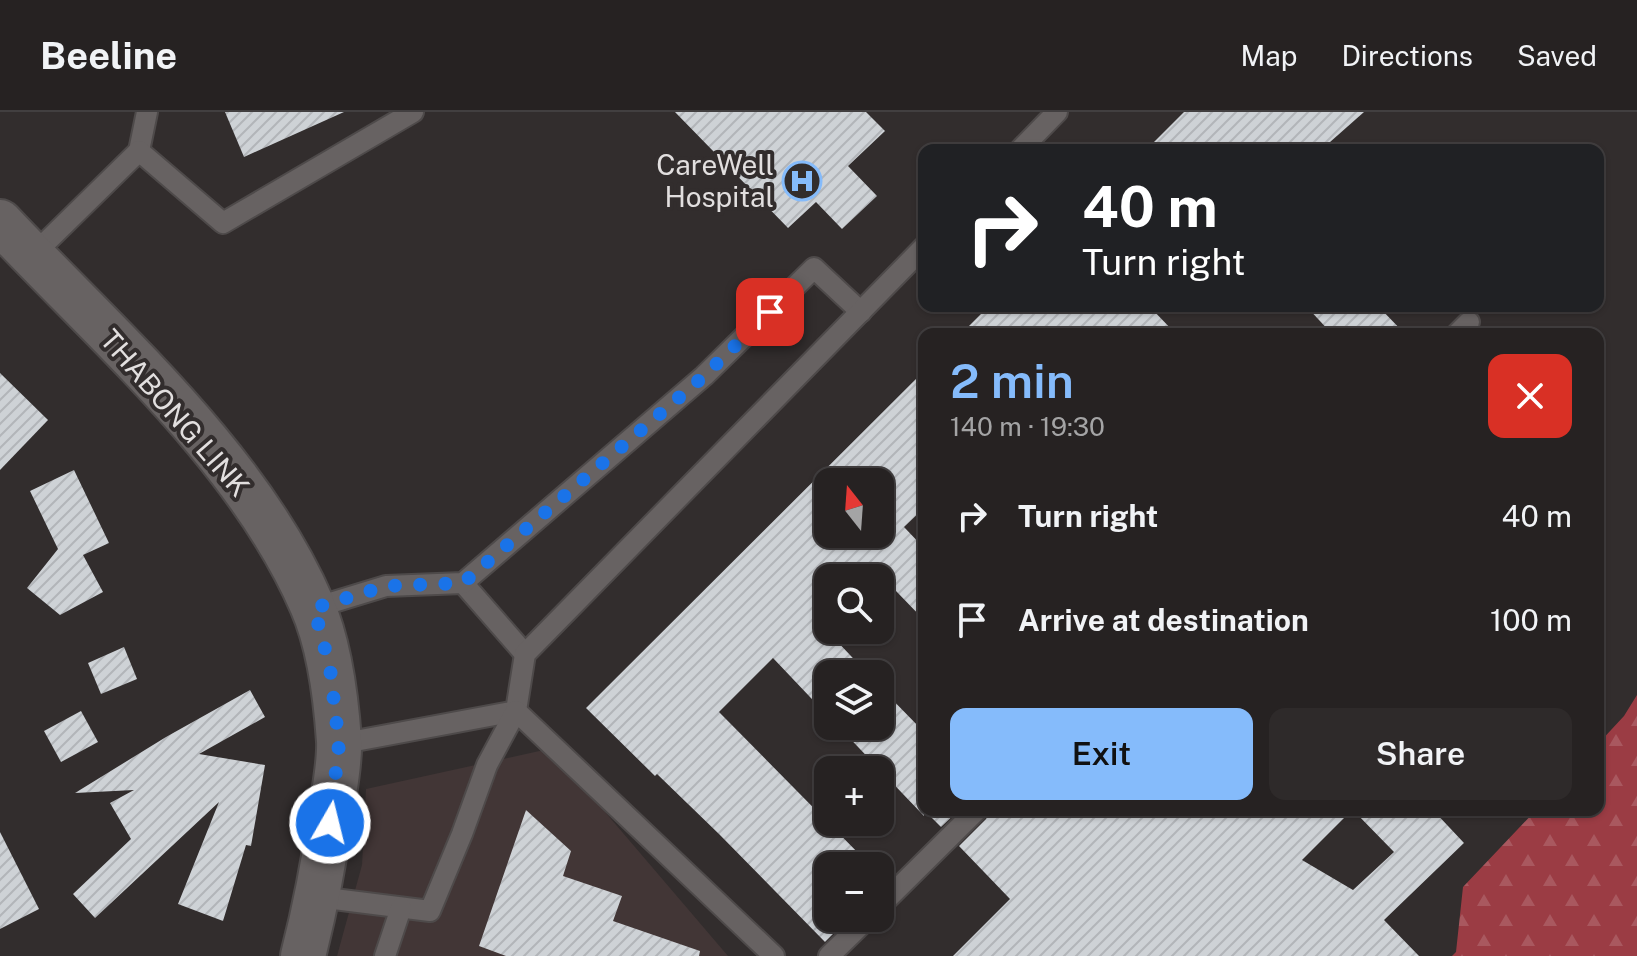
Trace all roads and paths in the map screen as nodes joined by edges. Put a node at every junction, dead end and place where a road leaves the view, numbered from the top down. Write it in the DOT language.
graph roads {
  1 [pos="147,112"];
  2 [pos="413,112"];
  3 [pos="1057,112"];
  4 [pos="1026,144"];
  5 [pos="139,151"];
  6 [pos="0,222"];
  7 [pos="918,253"];
  8 [pos="32,256"];
  9 [pos="861,312"];
  10 [pos="463,583"];
  11 [pos="314,608"];
  12 [pos="525,654"];
  13 [pos="516,711"];
  14 [pos="339,744"];
  15 [pos="971,816"];
  16 [pos="894,892"];
  17 [pos="318,897"];
  18 [pos="401,908"];
  19 [pos="854,932"];
  20 [pos="303,956"];
  21 [pos="385,956"];
  22 [pos="774,956"];
  23 [pos="829,956"];
  1 -- 5 [label="lane"];
  2 -- 5 [label="lane"];
  3 -- 4 [label="lane"];
  5 -- 8 [label="lane"];
  6 -- 8 [label="main road, THABONG LINK"];
  7 -- 9 [label="lane"];
  8 -- 11 [label="main road, THABONG LINK"];
  9 -- 10 [label="lane"];
  9 -- 12 [label="lane"];
  10 -- 11 [label="lane"];
  10 -- 12 [label="lane"];
  11 -- 14 [label="main road, THABONG LINK"];
  12 -- 13 [label="lane"];
  13 -- 14 [label="lane"];
  13 -- 18 [label="lane"];
  13 -- 22 [label="lane"];
  14 -- 17 [label="main road, THABONG LINK"];
  15 -- 16 [label="lane"];
  17 -- 18 [label="lane"];
  17 -- 20 [label="main road, THABONG LINK"];
  18 -- 21 [label="lane"];
  19 -- 23 [label="lane"];
}
